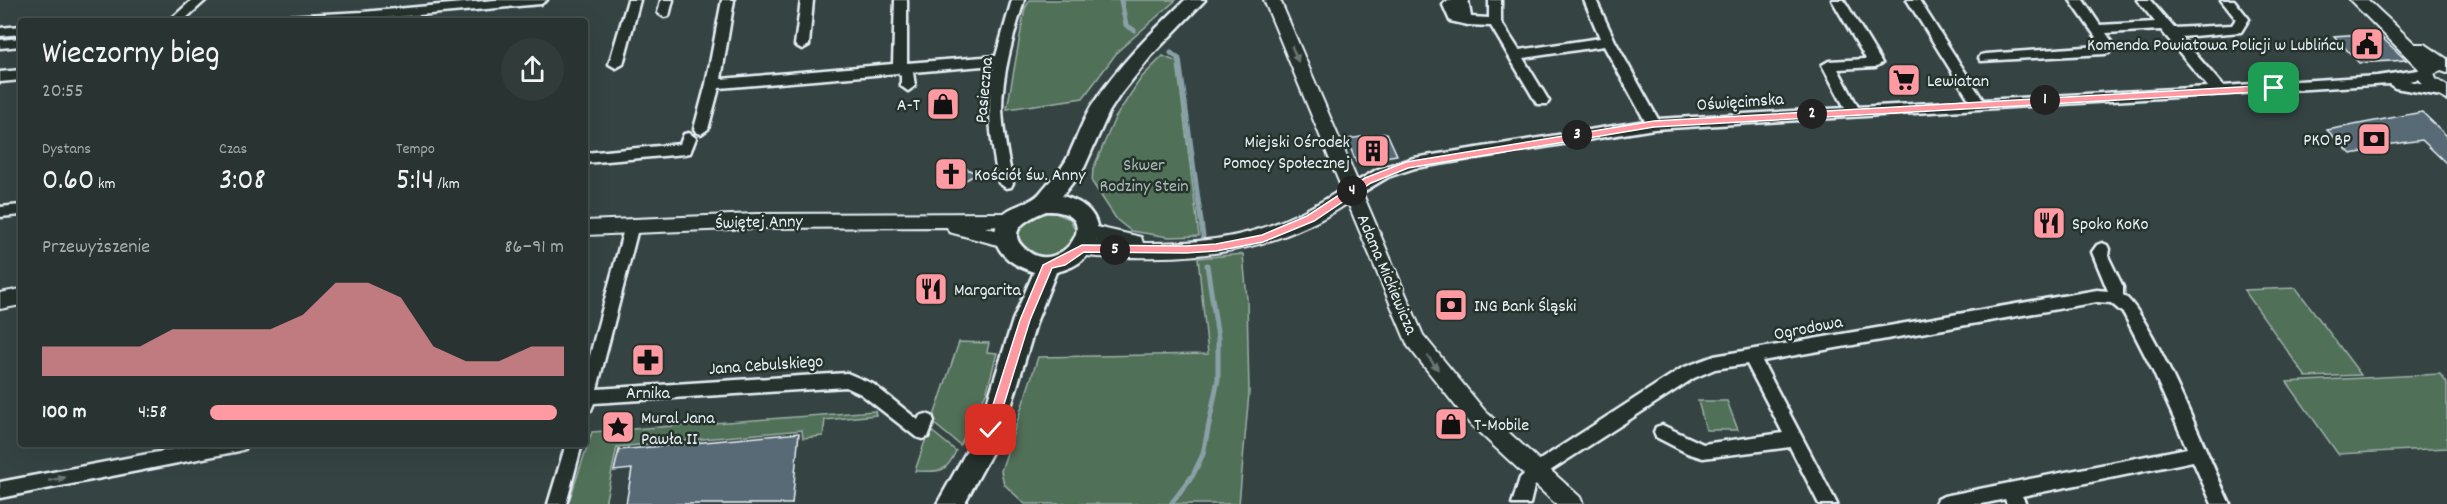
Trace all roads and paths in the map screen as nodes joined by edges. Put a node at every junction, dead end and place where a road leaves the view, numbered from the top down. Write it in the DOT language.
graph roads {
  1 [pos="200,0"];
  2 [pos="371,0"];
  3 [pos="541,0"];
  4 [pos="634,0"];
  5 [pos="667,0"];
  6 [pos="728,0"];
  7 [pos="807,0"];
  8 [pos="901,0"];
  9 [pos="1018,0"];
  10 [pos="1196,0"];
  11 [pos="1207,0"];
  12 [pos="1272,0"];
  13 [pos="1495,0"];
  14 [pos="1590,0"];
  15 [pos="1838,0"];
  16 [pos="1913,0"];
  17 [pos="2076,0"];
  18 [pos="2143,0"];
  19 [pos="2227,0"];
  20 [pos="2358,0"];
  21 [pos="664,13"];
  22 [pos="179,18"];
  23 [pos="361,18"];
  24 [pos="1175,21"];
  25 [pos="1468,21"];
  26 [pos="1495,22"];
  27 [pos="2097,29"];
  28 [pos="18,30"];
  29 [pos="2167,30"];
  30 [pos="0,32"];
  31 [pos="2396,34"];
  32 [pos="1608,41"];
  33 [pos="18,42"];
  34 [pos="0,44"];
  35 [pos="802,45"];
  36 [pos="1515,55"];
  37 [pos="1986,58"];
  38 [pos="1001,60"];
  39 [pos="616,64"];
  40 [pos="2447,67"];
  41 [pos="900,68"];
  42 [pos="2427,71"];
  43 [pos="18,75"];
  44 [pos="0,77"];
  45 [pos="2377,81"];
  46 [pos="713,84"];
  47 [pos="908,87"];
  48 [pos="2218,91"];
  49 [pos="2444,93"];
  50 [pos="1542,102"];
  51 [pos="1979,104"];
  52 [pos="1854,112"];
  53 [pos="1654,124"];
  54 [pos="701,129"];
  55 [pos="689,138"];
  56 [pos="588,158"];
  57 [pos="1076,163"];
  58 [pos="1006,183"];
  59 [pos="1353,191"];
  60 [pos="1044,202"];
  61 [pos="1071,206"];
  62 [pos="18,210"];
  63 [pos="0,212"];
  64 [pos="632,225"];
  65 [pos="588,228"];
  66 [pos="1008,230"];
  67 [pos="1085,240"];
  68 [pos="2102,249"];
  69 [pos="1037,263"];
  70 [pos="18,298"];
  71 [pos="2116,298"];
  72 [pos="0,301"];
  73 [pos="1752,358"];
  74 [pos="588,392"];
  75 [pos="588,400"];
  76 [pos="926,421"];
  77 [pos="1662,432"];
  78 [pos="1793,439"];
  79 [pos="223,447"];
  80 [pos="573,447"];
  81 [pos="2198,453"];
  82 [pos="1535,472"];
  83 [pos="0,490"];
  84 [pos="2012,497"];
  85 [pos="557,504"];
  86 [pos="950,504"];
  87 [pos="1521,504"];
  88 [pos="1572,504"];
  89 [pos="1828,504"];
  90 [pos="1944,504"];
  91 [pos="2221,504"];
  1 -- 22 [label="street"];
  2 -- 23 [label="street"];
  3 -- 23 [label="street"];
  4 -- 39 [label="street"];
  5 -- 21 [label="street"];
  6 -- 46 [label="street"];
  7 -- 35 [label="street"];
  8 -- 41 [label="street"];
  9 -- 38 [label="street, Pasieczna"];
  10 -- 24 [label="main road"];
  11 -- 24 [label="main road"];
  12 -- 59 [label="street, Adama Mickiewicza, one-way"];
  13 -- 26 [label="street"];
  14 -- 32 [label="street"];
  15 -- 52 [label="street"];
  16 -- 51 [label="street"];
  17 -- 27 [label="street"];
  18 -- 29 [label="street"];
  19 -- 29 [label="street"];
  20 -- 31 [label="street"];
  24 -- 57 [label="main road"];
  25 -- 26 [label="street"];
  26 -- 36 [label="street"];
  27 -- 29 [label="street"];
  27 -- 37 [label="street"];
  28 -- 30 [label="street"];
  29 -- 48 [label="street"];
  31 -- 40 [label="street"];
  31 -- 42 [label="street"];
  32 -- 36 [label="street"];
  32 -- 53 [label="street"];
  33 -- 34 [label="street"];
  36 -- 50 [label="street"];
  38 -- 41 [label="street"];
  38 -- 58 [label="street, Pasieczna"];
  40 -- 42 [label="street"];
  41 -- 46 [label="street"];
  41 -- 47 [label="street"];
  42 -- 45 [label="street, Oświęcimska"];
  42 -- 49 [label="street"];
  43 -- 44 [label="street"];
  45 -- 48 [label="street, Oświęcimska"];
  45 -- 49 [label="street"];
  46 -- 54 [label="street"];
  48 -- 51 [label="street, Oświęcimska"];
  51 -- 52 [label="street, Oświęcimska"];
  52 -- 53 [label="street, Oświęcimska"];
  53 -- 59 [label="street, Oświęcimska"];
  55 -- 56 [label="street"];
  57 -- 60 [label="main road"];
  57 -- 61 [label="main road"];
  59 -- 67 [label="street"];
  59 -- 82 [label="street, Adama Mickiewicza, one-way"];
  60 -- 61 [label="main road"];
  60 -- 66 [label="main road"];
  61 -- 67 [label="main road"];
  62 -- 63 [label="street"];
  64 -- 65 [label="street, Świętej Anny"];
  64 -- 66 [label="street, Świętej Anny"];
  64 -- 74 [label="street"];
  66 -- 69 [label="main road"];
  67 -- 69 [label="main road"];
  68 -- 71 [label="street"];
  69 -- 86 [label="main road"];
  70 -- 72 [label="street"];
  71 -- 73 [label="street, Ogrodowa"];
  71 -- 81 [label="street"];
  73 -- 78 [label="street"];
  73 -- 82 [label="street, Ogrodowa"];
  75 -- 76 [label="street, Jana Cebulskiego"];
  77 -- 78 [label="street"];
  78 -- 89 [label="street"];
  83 -- 79 [label="street, one-way"];
  80 -- 85 [label="street"];
  81 -- 84 [label="street"];
  81 -- 91 [label="street"];
  82 -- 87 [label="street"];
  82 -- 88 [label="street, Adama Mickiewicza"];
  84 -- 90 [label="street"];
}
